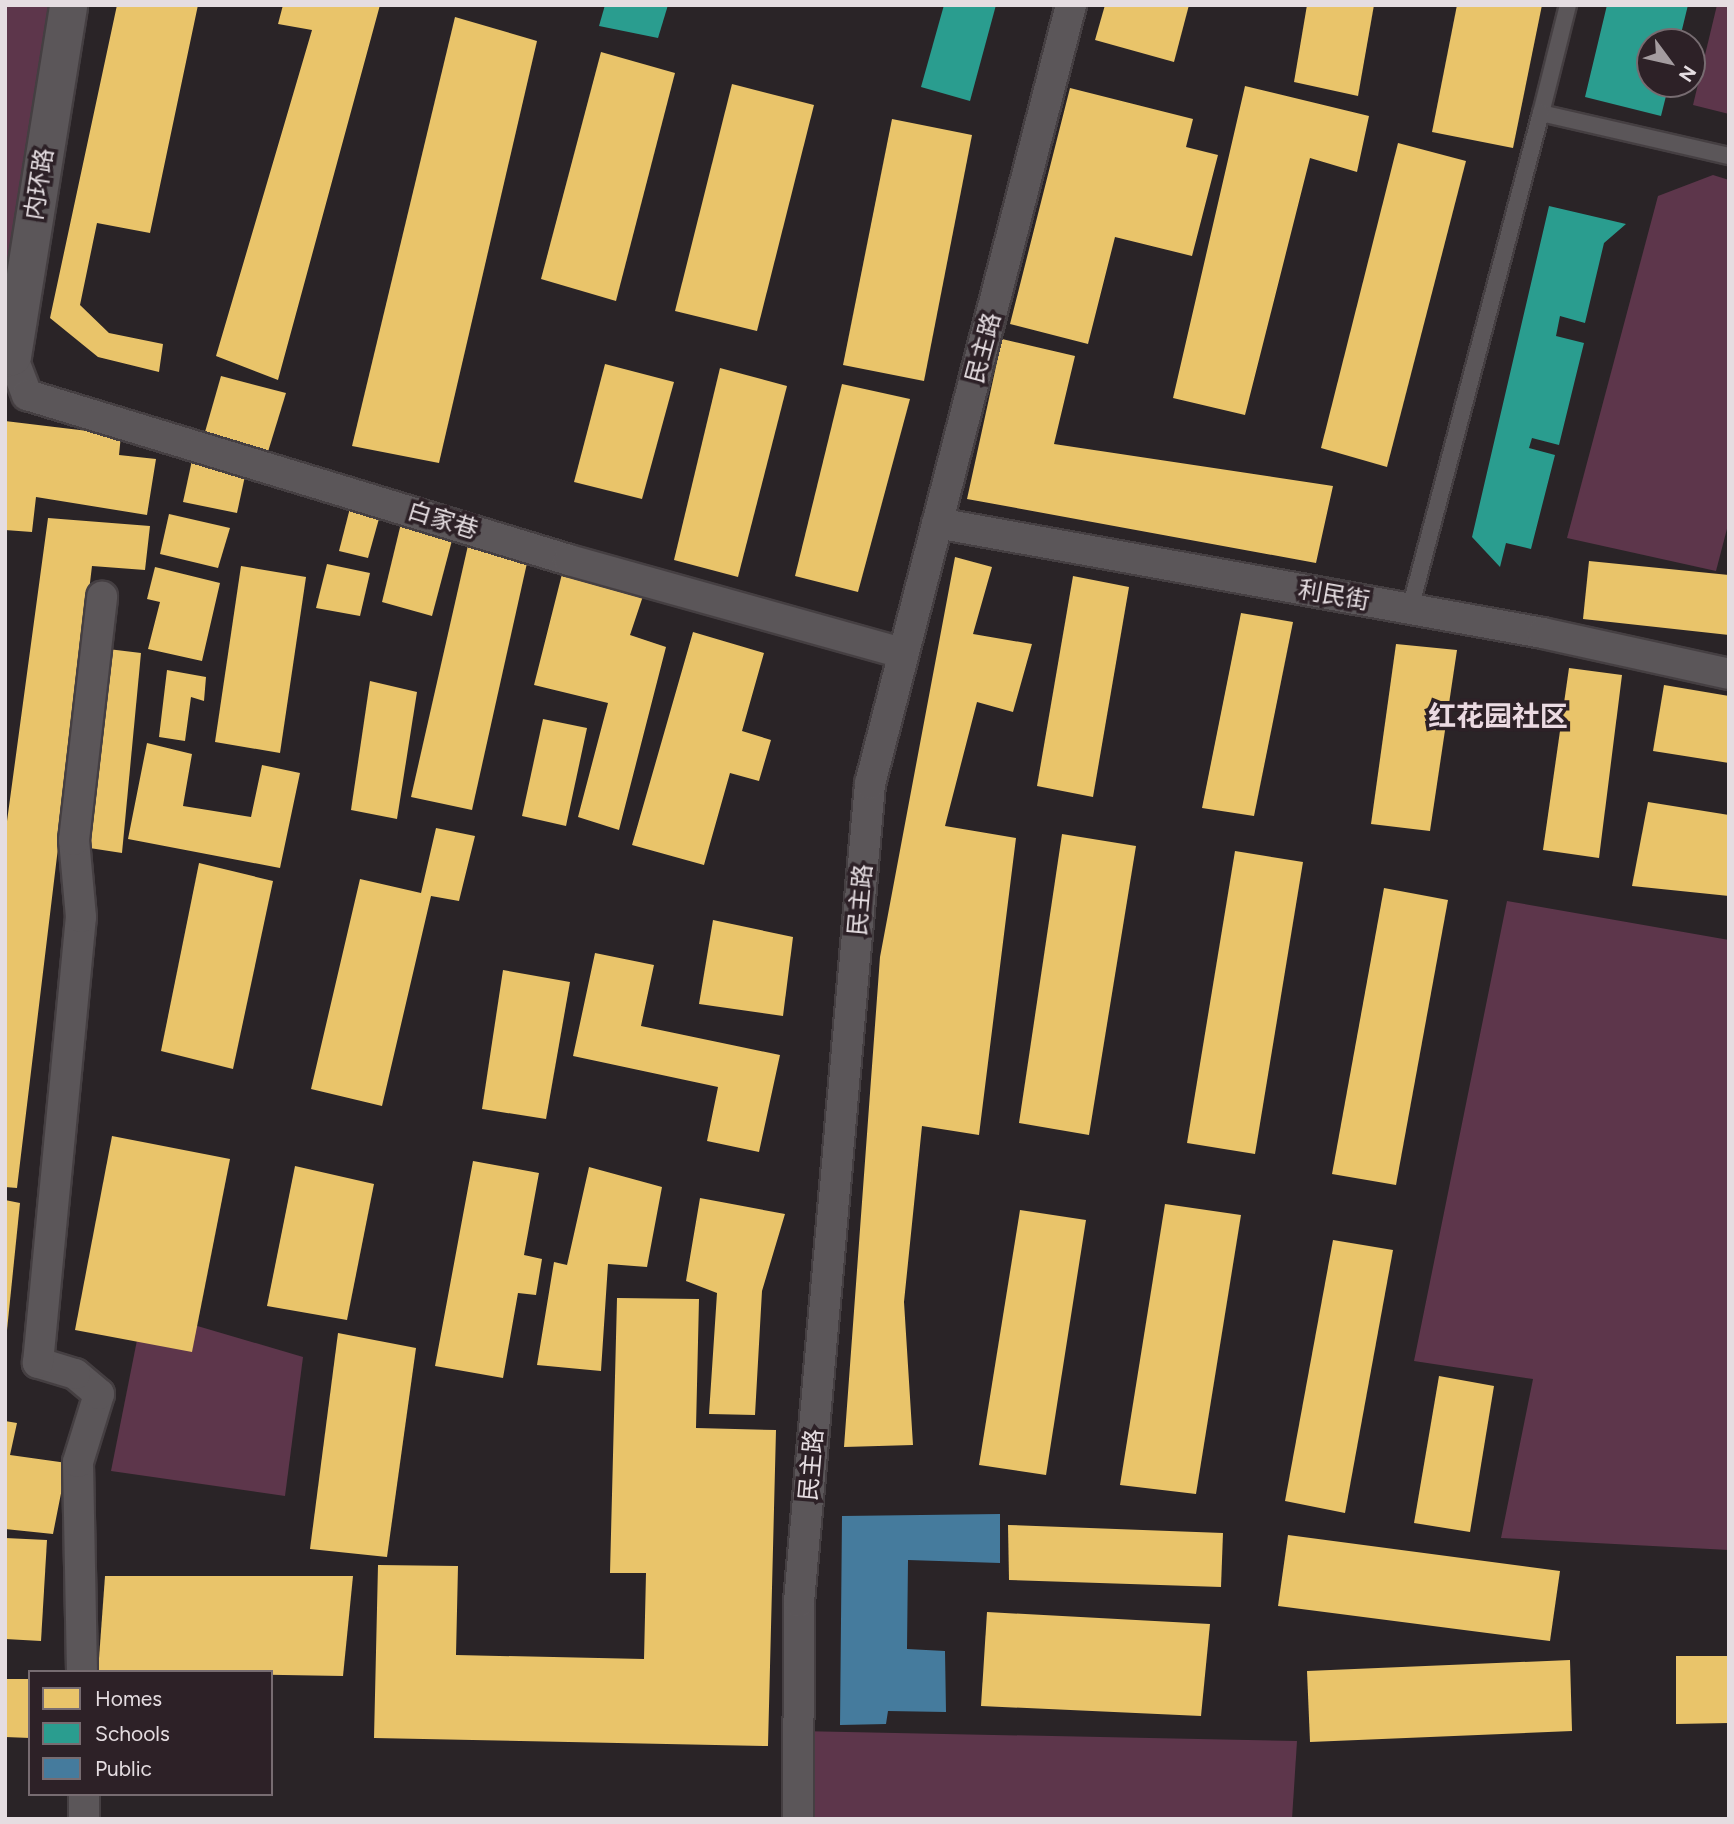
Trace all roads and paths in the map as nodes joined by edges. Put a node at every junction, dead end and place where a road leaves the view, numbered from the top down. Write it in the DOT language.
graph roads {
  1 [pos="68,5"];
  2 [pos="1071,5"];
  3 [pos="1568,5"];
  4 [pos="1541,113"];
  5 [pos="1729,156"];
  6 [pos="8,357"];
  7 [pos="937,523"];
  8 [pos="102,597"];
  9 [pos="1410,608"];
  10 [pos="904,653"];
  11 [pos="1729,674"];
  12 [pos="82,1670"];
  13 [pos="84,1796"];
  14 [pos="84,1819"];
  15 [pos="798,1819"];
  1 -- 6 [label="street, 内环路"];
  2 -- 7 [label="street, 民主路"];
  3 -- 4 [label="lane"];
  4 -- 5 [label="lane"];
  4 -- 9 [label="lane"];
  6 -- 10 [label="street, 白家巷"];
  7 -- 9 [label="street, 利民街"];
  7 -- 10 [label="street, 民主路"];
  8 -- 12 [label="street"];
  9 -- 11 [label="street, 利民街"];
  10 -- 15 [label="street, 民主路"];
  13 -- 14 [label="street"];
}
